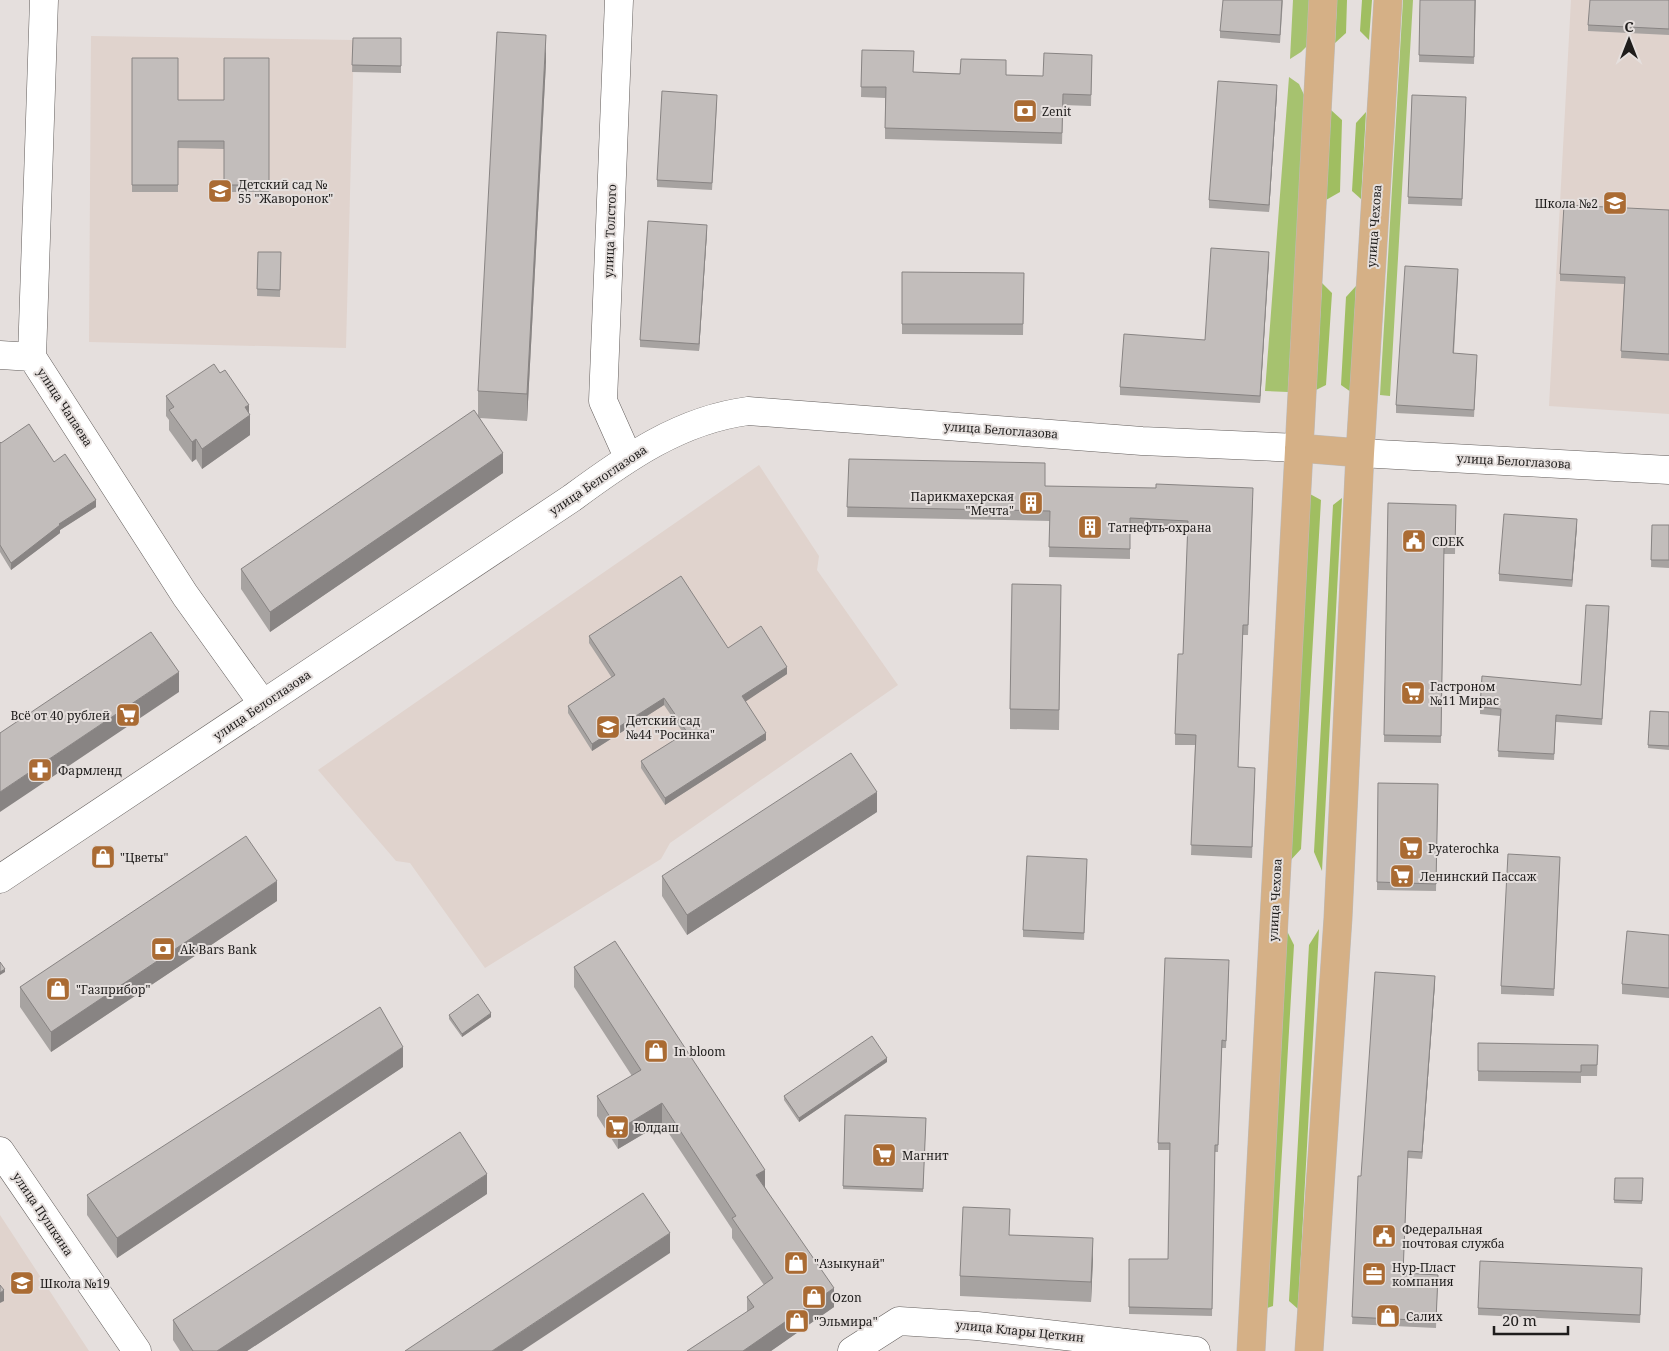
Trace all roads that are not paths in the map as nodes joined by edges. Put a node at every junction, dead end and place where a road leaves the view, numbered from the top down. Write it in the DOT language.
graph roads {
  1 [pos="44,0"];
  2 [pos="619,0"];
  3 [pos="1323,0"];
  4 [pos="1388,0"];
  5 [pos="0,355"];
  6 [pos="32,357"];
  7 [pos="1299,448"];
  8 [pos="1360,453"];
  9 [pos="628,457"];
  10 [pos="1669,470"];
  11 [pos="263,704"];
  12 [pos="0,879"];
  13 [pos="0,1151"];
  14 [pos="137,1351"];
  15 [pos="852,1351"];
  16 [pos="1196,1351"];
  17 [pos="1250,1351"];
  18 [pos="1308,1351"];
  1 -- 6 [label="street, улица Чапаева"];
  2 -- 9 [label="street, улица Толстого"];
  3 -- 7 [label="main road, улица Чехова"];
  4 -- 8 [label="main road, улица Чехова"];
  5 -- 6 [label="street"];
  6 -- 11 [label="street, улица Чапаева"];
  7 -- 8 [label="main road"];
  7 -- 9 [label="street, улица Белоглазова"];
  7 -- 17 [label="main road, улица Чехова"];
  8 -- 10 [label="street, улица Белоглазова"];
  8 -- 18 [label="main road, улица Чехова"];
  9 -- 11 [label="street, улица Белоглазова"];
  11 -- 12 [label="street, улица Белоглазова"];
  13 -- 14 [label="street, улица Пушкина"];
  15 -- 16 [label="street, улица Клары Цеткин"];
}
